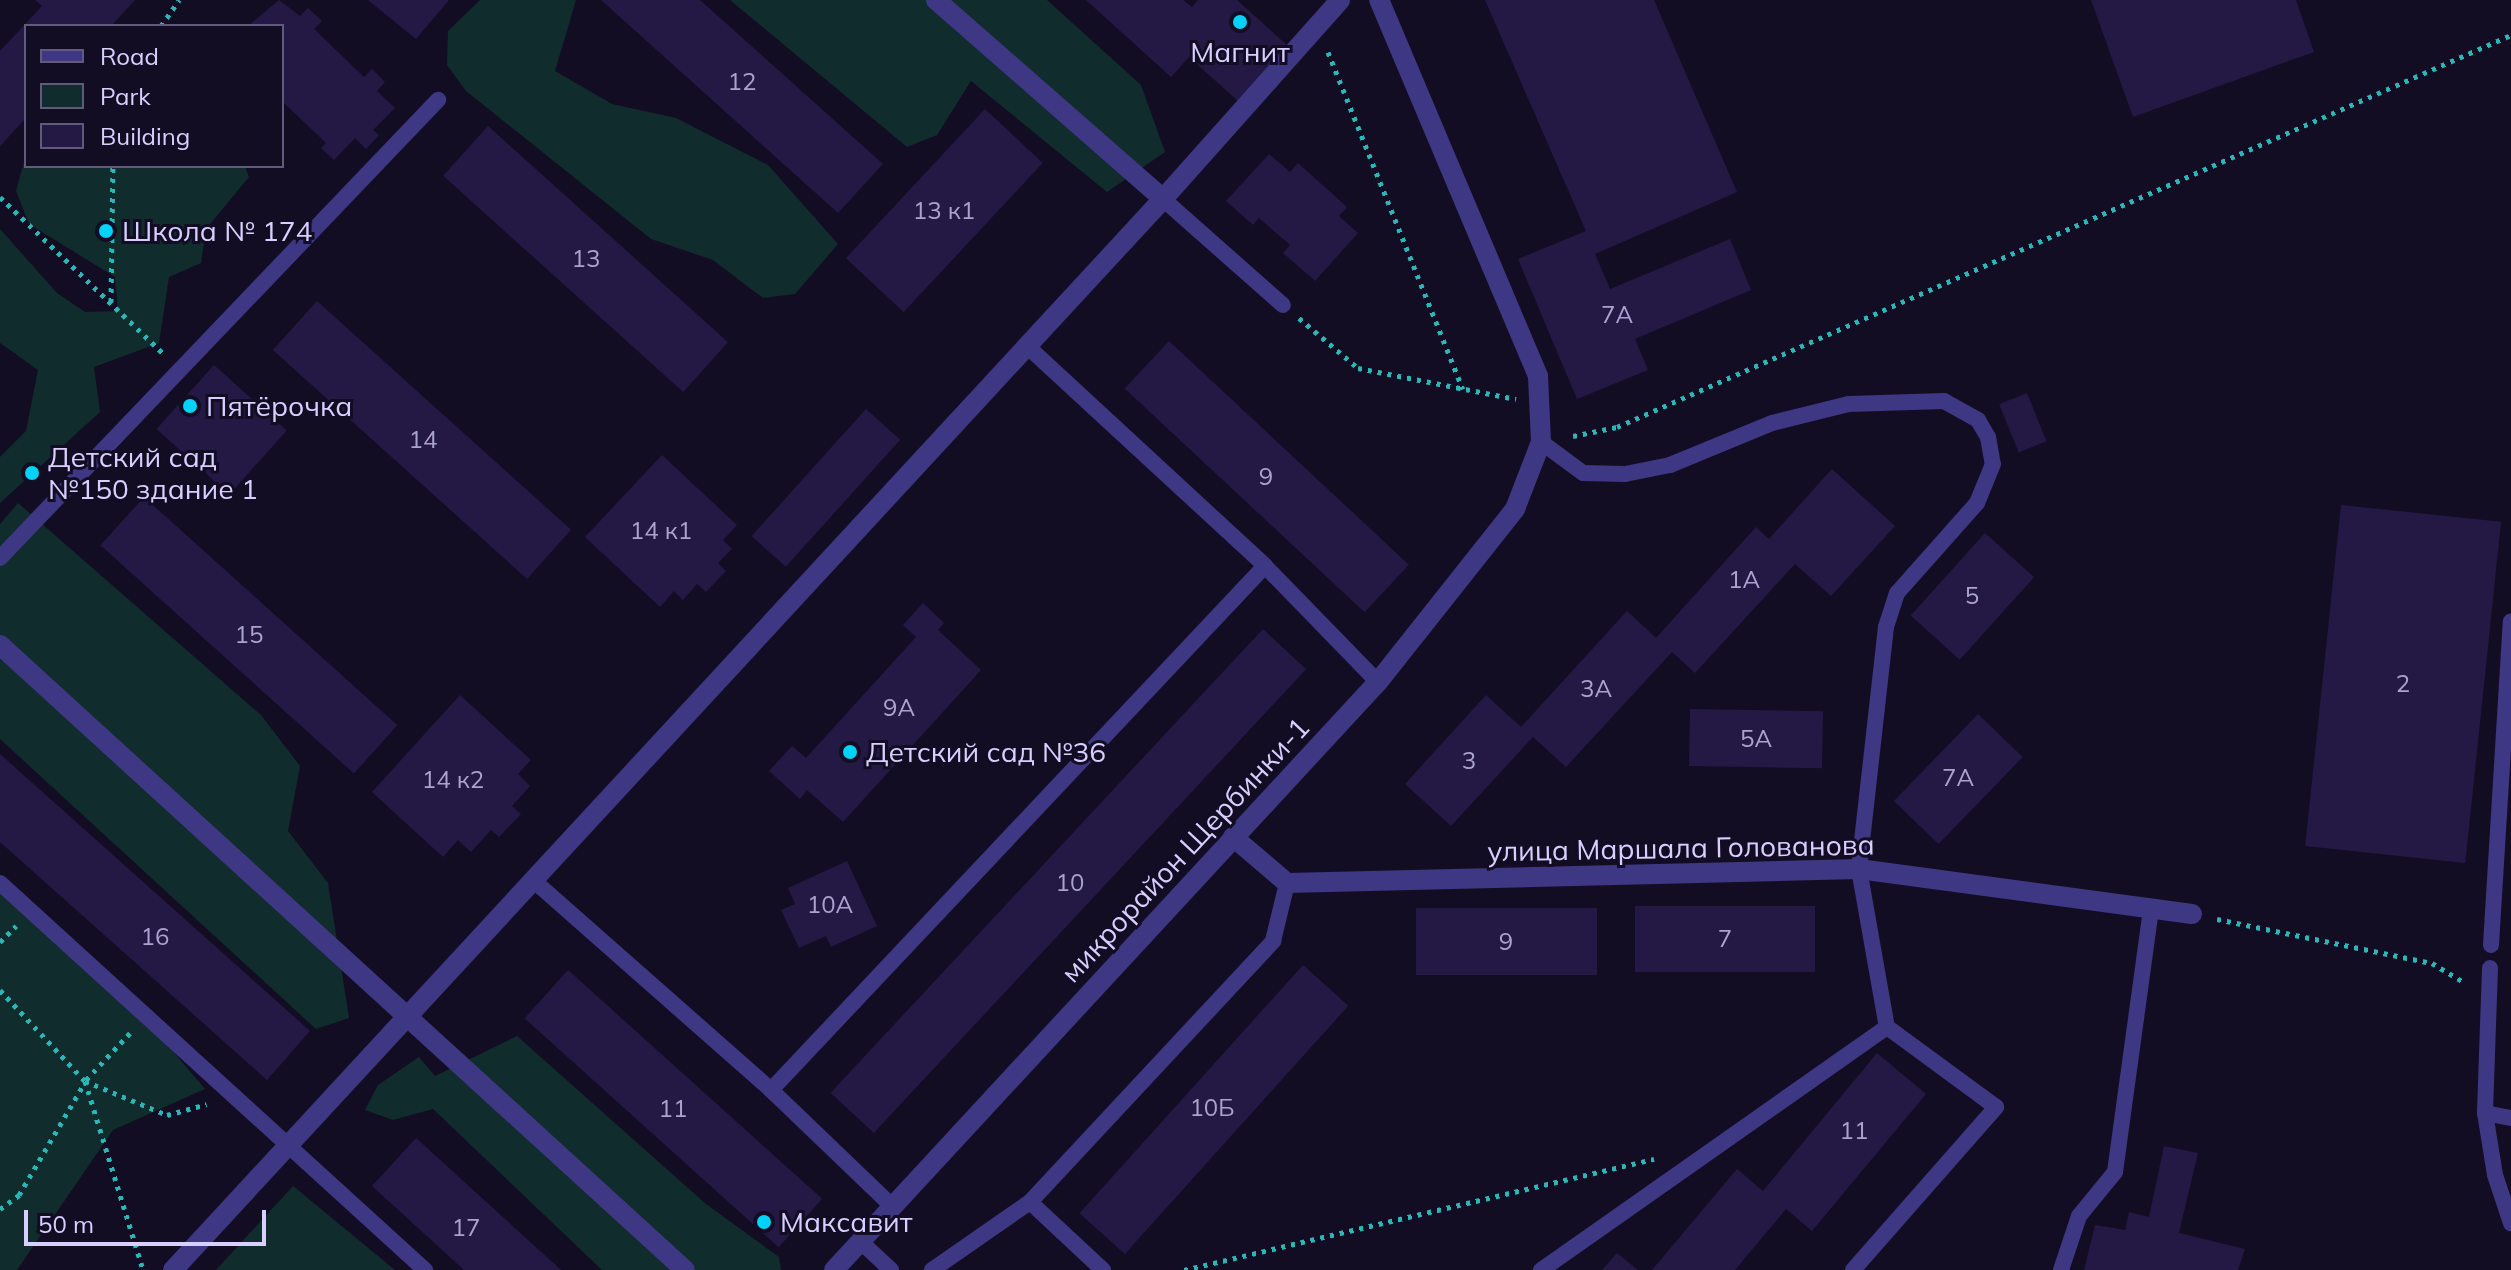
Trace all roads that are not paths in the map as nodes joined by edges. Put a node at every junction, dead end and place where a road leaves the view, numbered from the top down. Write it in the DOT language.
graph roads {
  1 [pos="936,0"];
  2 [pos="1340,0"];
  3 [pos="1379,0"];
  4 [pos="438,100"];
  5 [pos="1163,199"];
  6 [pos="1283,305"];
  7 [pos="1027,346"];
  8 [pos="1541,442"];
  9 [pos="0,558"];
  10 [pos="1265,566"];
  11 [pos="2511,622"];
  12 [pos="0,645"];
  13 [pos="1378,682"];
  14 [pos="1233,837"];
  15 [pos="1859,869"];
  16 [pos="533,880"];
  17 [pos="0,883"];
  18 [pos="1287,883"];
  19 [pos="2151,908"];
  20 [pos="2192,914"];
  21 [pos="2491,945"];
  22 [pos="2490,968"];
  23 [pos="410,1016"];
  24 [pos="1887,1027"];
  25 [pos="771,1090"];
  26 [pos="2485,1113"];
  27 [pos="2511,1118"];
  28 [pos="286,1149"];
  29 [pos="1030,1202"];
  30 [pos="893,1207"];
  31 [pos="2511,1223"];
  32 [pos="861,1242"];
  33 [pos="173,1270"];
  34 [pos="425,1270"];
  35 [pos="685,1270"];
  36 [pos="834,1270"];
  37 [pos="891,1270"];
  38 [pos="932,1270"];
  39 [pos="1103,1270"];
  40 [pos="1541,1270"];
  41 [pos="1853,1270"];
  42 [pos="2061,1270"];
  1 -- 5 [label="street"];
  2 -- 5 [label="street"];
  3 -- 8 [label="street"];
  4 -- 9 [label="lane"];
  5 -- 6 [label="lane"];
  5 -- 7 [label="street"];
  7 -- 10 [label="lane"];
  7 -- 16 [label="street"];
  8 -- 13 [label="street, микрорайон Щербинки-1"];
  8 -- 15 [label="lane"];
  10 -- 13 [label="lane"];
  10 -- 25 [label="lane"];
  11 -- 21 [label="lane"];
  12 -- 23 [label="street"];
  13 -- 14 [label="street, микрорайон Щербинки-1"];
  14 -- 18 [label="street"];
  14 -- 30 [label="street, микрорайон Щербинки-1"];
  15 -- 18 [label="street, улица Маршала Голованова"];
  15 -- 19 [label="street, улица Маршала Голованова"];
  15 -- 24 [label="lane"];
  16 -- 23 [label="street"];
  16 -- 25 [label="lane"];
  17 -- 28 [label="lane"];
  18 -- 29 [label="lane"];
  19 -- 20 [label="street, улица Маршала Голованова"];
  19 -- 42 [label="lane"];
  22 -- 26 [label="lane"];
  23 -- 28 [label="street"];
  23 -- 35 [label="street"];
  24 -- 40 [label="lane"];
  24 -- 41 [label="lane"];
  25 -- 30 [label="lane"];
  26 -- 27 [label="lane"];
  26 -- 31 [label="lane"];
  28 -- 33 [label="street"];
  28 -- 34 [label="lane"];
  29 -- 38 [label="lane"];
  29 -- 39 [label="lane"];
  30 -- 32 [label="street, микрорайон Щербинки-1"];
  32 -- 36 [label="street, микрорайон Щербинки-1"];
  32 -- 37 [label="lane"];
}
